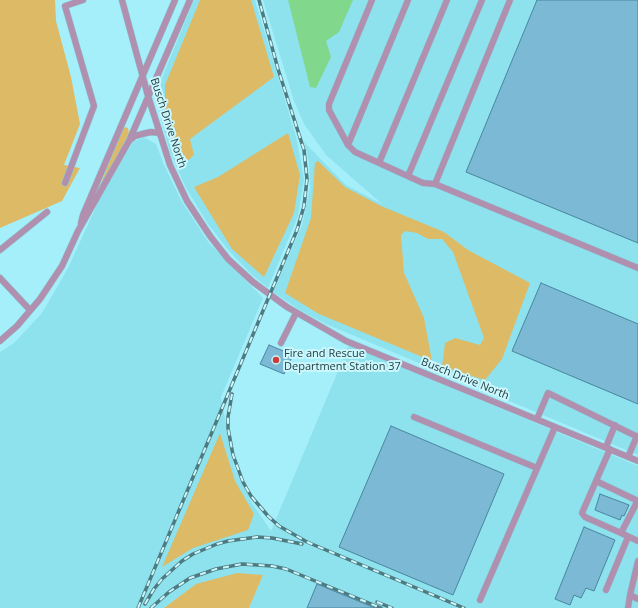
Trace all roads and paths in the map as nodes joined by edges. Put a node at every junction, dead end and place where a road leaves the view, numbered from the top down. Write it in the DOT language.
graph roads {
  1 [pos="83,0"];
  2 [pos="122,0"];
  3 [pos="175,0"];
  4 [pos="190,0"];
  5 [pos="372,0"];
  6 [pos="408,0"];
  7 [pos="447,0"];
  8 [pos="482,0"];
  9 [pos="510,0"];
  10 [pos="143,77"];
  11 [pos="148,96"];
  12 [pos="160,133"];
  13 [pos="129,141"];
  14 [pos="348,145"];
  15 [pos="379,163"];
  16 [pos="408,176"];
  17 [pos="65,183"];
  18 [pos="435,184"];
  19 [pos="47,212"];
  20 [pos="78,231"];
  21 [pos="0,250"];
  22 [pos="638,268"];
  23 [pos="0,278"];
  24 [pos="30,310"];
  25 [pos="296,313"];
  26 [pos="0,341"];
  27 [pos="280,343"];
  28 [pos="414,417"];
  29 [pos="537,419"];
  30 [pos="615,425"];
  31 [pos="555,427"];
  32 [pos="638,437"];
  33 [pos="608,448"];
  34 [pos="628,457"];
  35 [pos="638,461"];
  36 [pos="537,468"];
  37 [pos="596,481"];
  38 [pos="637,504"];
  39 [pos="622,534"];
  40 [pos="628,537"];
  41 [pos="638,541"];
  42 [pos="638,561"];
  43 [pos="606,590"];
  44 [pos="630,595"];
  45 [pos="638,599"];
  46 [pos="480,600"];
  47 [pos="628,608"];
  1 -- 17 [label="street"];
  2 -- 10 [label="street, Busch Drive North"];
  3 -- 10 [label="street"];
  4 -- 11 [label="street"];
  5 -- 14 [label="street"];
  6 -- 14 [label="street"];
  7 -- 15 [label="street"];
  8 -- 16 [label="street"];
  9 -- 18 [label="street"];
  10 -- 11 [label="street, Busch Drive North"];
  10 -- 20 [label="street"];
  11 -- 12 [label="street, Busch Drive North"];
  11 -- 13 [label="street"];
  12 -- 13 [label="street"];
  12 -- 25 [label="street, Busch Drive North"];
  13 -- 20 [label="street"];
  14 -- 15 [label="street"];
  15 -- 16 [label="street"];
  16 -- 18 [label="street"];
  18 -- 22 [label="street"];
  19 -- 21 [label="street"];
  20 -- 24 [label="street"];
  23 -- 24 [label="street"];
  24 -- 26 [label="street"];
  25 -- 27 [label="street"];
  25 -- 29 [label="street, Busch Drive North"];
  28 -- 36 [label="street"];
  29 -- 30 [label="street"];
  29 -- 31 [label="street, Busch Drive North"];
  30 -- 32 [label="street"];
  30 -- 33 [label="street"];
  31 -- 33 [label="street, Busch Drive North"];
  31 -- 36 [label="street"];
  32 -- 34 [label="street"];
  33 -- 34 [label="street, Busch Drive North"];
  33 -- 37 [label="street"];
  34 -- 35 [label="street, Busch Drive North"];
  36 -- 46 [label="street"];
  37 -- 38 [label="street"];
  37 -- 39 [label="street"];
  38 -- 39 [label="street"];
  39 -- 40 [label="street"];
  40 -- 41 [label="street"];
  40 -- 43 [label="street"];
  42 -- 44 [label="street"];
  44 -- 45 [label="street"];
  44 -- 47 [label="street"];
}
